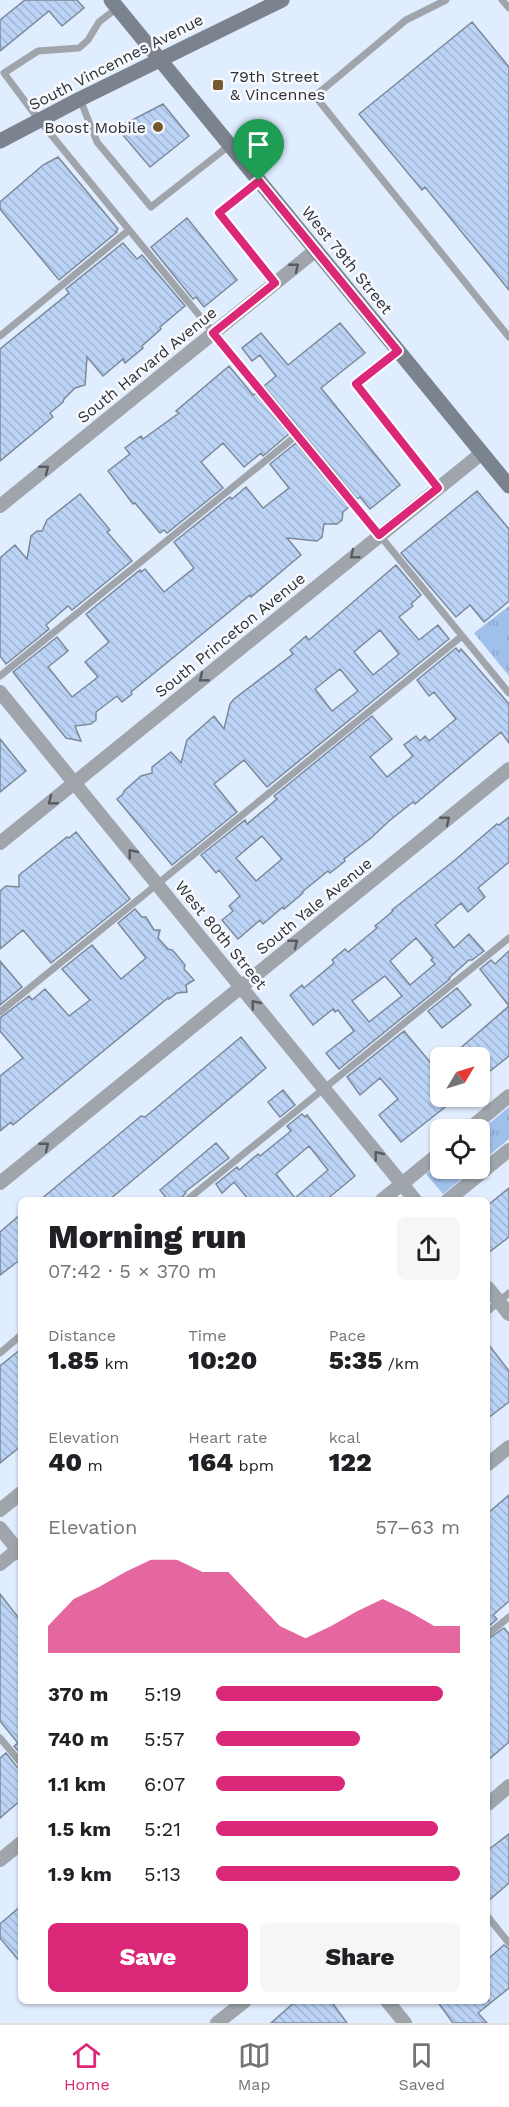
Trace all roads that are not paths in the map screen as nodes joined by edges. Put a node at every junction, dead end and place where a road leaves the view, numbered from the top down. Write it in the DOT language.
graph roads {
  1 [pos="282,0"];
  2 [pos="446,0"];
  3 [pos="502,0"];
  4 [pos="114,4"];
  5 [pos="509,8"];
  6 [pos="160,60"];
  7 [pos="80,99"];
  8 [pos="39,120"];
  9 [pos="0,141"];
  10 [pos="230,145"];
  11 [pos="259,181"];
  12 [pos="129,230"];
  13 [pos="316,250"];
  14 [pos="275,283"];
  15 [pos="213,333"];
  16 [pos="0,336"];
  17 [pos="509,336"];
  18 [pos="398,351"];
  19 [pos="297,435"];
  20 [pos="482,453"];
  21 [pos="509,486"];
  22 [pos="438,488"];
  23 [pos="0,506"];
  24 [pos="379,535"];
  25 [pos="462,636"];
  26 [pos="0,676"];
  27 [pos="0,692"];
  28 [pos="509,693"];
  29 [pos="509,769"];
  30 [pos="74,783"];
  31 [pos="0,843"];
  32 [pos="157,884"];
  33 [pos="509,938"];
  34 [pos="241,986"];
  35 [pos="0,1012"];
  36 [pos="324,1088"];
  37 [pos="509,1096"];
  38 [pos="481,1119"];
  39 [pos="509,1150"];
  40 [pos="430,1161"];
  41 [pos="0,1183"];
  42 [pos="402,1184"];
  43 [pos="191,1197"];
  44 [pos="386,1197"];
  45 [pos="413,1197"];
  46 [pos="452,1197"];
  47 [pos="498,1302"];
  48 [pos="509,1314"];
  49 [pos="18,1338"];
  50 [pos="0,1353"];
  51 [pos="509,1447"];
  52 [pos="490,1462"];
  53 [pos="18,1495"];
  54 [pos="0,1510"];
  55 [pos="0,1528"];
  56 [pos="18,1548"];
  57 [pos="18,1551"];
  58 [pos="0,1564"];
  59 [pos="509,1617"];
  60 [pos="490,1632"];
  61 [pos="0,1738"];
  62 [pos="18,1759"];
  63 [pos="509,1786"];
  64 [pos="490,1802"];
  65 [pos="18,1845"];
  66 [pos="0,1860"];
  67 [pos="490,1919"];
  68 [pos="509,1943"];
  69 [pos="242,2004"];
  70 [pos="389,2004"];
  71 [pos="226,2020"];
  72 [pos="405,2023"];
  1 -- 6 [label="main road, South Vincennes Avenue"];
  2 -- 17 [label="lane"];
  3 -- 5 [label="lane"];
  4 -- 6 [label="main road, West 79th Street"];
  4 -- 8 [label="lane"];
  6 -- 7 [label="main road, South Vincennes Avenue"];
  6 -- 10 [label="main road, West 79th Street"];
  7 -- 8 [label="main road, South Vincennes Avenue"];
  7 -- 10 [label="lane"];
  8 -- 9 [label="main road, South Vincennes Avenue"];
  8 -- 12 [label="lane"];
  10 -- 11 [label="main road, West 79th Street"];
  11 -- 13 [label="main road, West 79th Street"];
  11 -- 14 [label="lane"];
  12 -- 15 [label="lane"];
  12 -- 16 [label="lane"];
  14 -- 13 [label="street, South Harvard Avenue, one-way"];
  13 -- 18 [label="main road, West 79th Street"];
  14 -- 15 [label="street, South Harvard Avenue"];
  15 -- 19 [label="lane"];
  23 -- 15 [label="street, South Harvard Avenue, one-way"];
  18 -- 20 [label="main road, West 79th Street"];
  18 -- 22 [label="lane"];
  19 -- 24 [label="lane"];
  19 -- 26 [label="lane"];
  20 -- 21 [label="main road, West 79th Street"];
  20 -- 22 [label="street, South Princeton Avenue"];
  22 -- 24 [label="street, South Princeton Avenue"];
  24 -- 25 [label="lane"];
  24 -- 30 [label="street, South Princeton Avenue, one-way"];
  25 -- 28 [label="lane"];
  25 -- 32 [label="lane"];
  27 -- 30 [label="street, West 80th Street"];
  34 -- 29 [label="street, South Yale Avenue, one-way"];
  30 -- 31 [label="street, South Princeton Avenue, one-way"];
  32 -- 30 [label="street, West 80th Street, one-way"];
  32 -- 34 [label="street, West 80th Street"];
  32 -- 35 [label="lane"];
  33 -- 36 [label="lane"];
  36 -- 34 [label="street, West 80th Street, one-way"];
  41 -- 34 [label="street, South Yale Avenue, one-way"];
  42 -- 36 [label="street, West 80th Street, one-way"];
  36 -- 43 [label="lane"];
  37 -- 38 [label="street"];
  39 -- 46 [label="street"];
  40 -- 42 [label="street"];
  42 -- 44 [label="street"];
  42 -- 45 [label="street, West 80th Street"];
  47 -- 48 [label="street"];
  49 -- 50 [label="lane"];
  51 -- 52 [label="street"];
  53 -- 54 [label="street"];
  55 -- 56 [label="street"];
  57 -- 58 [label="street"];
  59 -- 60 [label="lane"];
  61 -- 62 [label="lane"];
  63 -- 64 [label="street"];
  65 -- 66 [label="street"];
  67 -- 68 [label="lane"];
  69 -- 71 [label="street"];
  70 -- 72 [label="street"];
}
